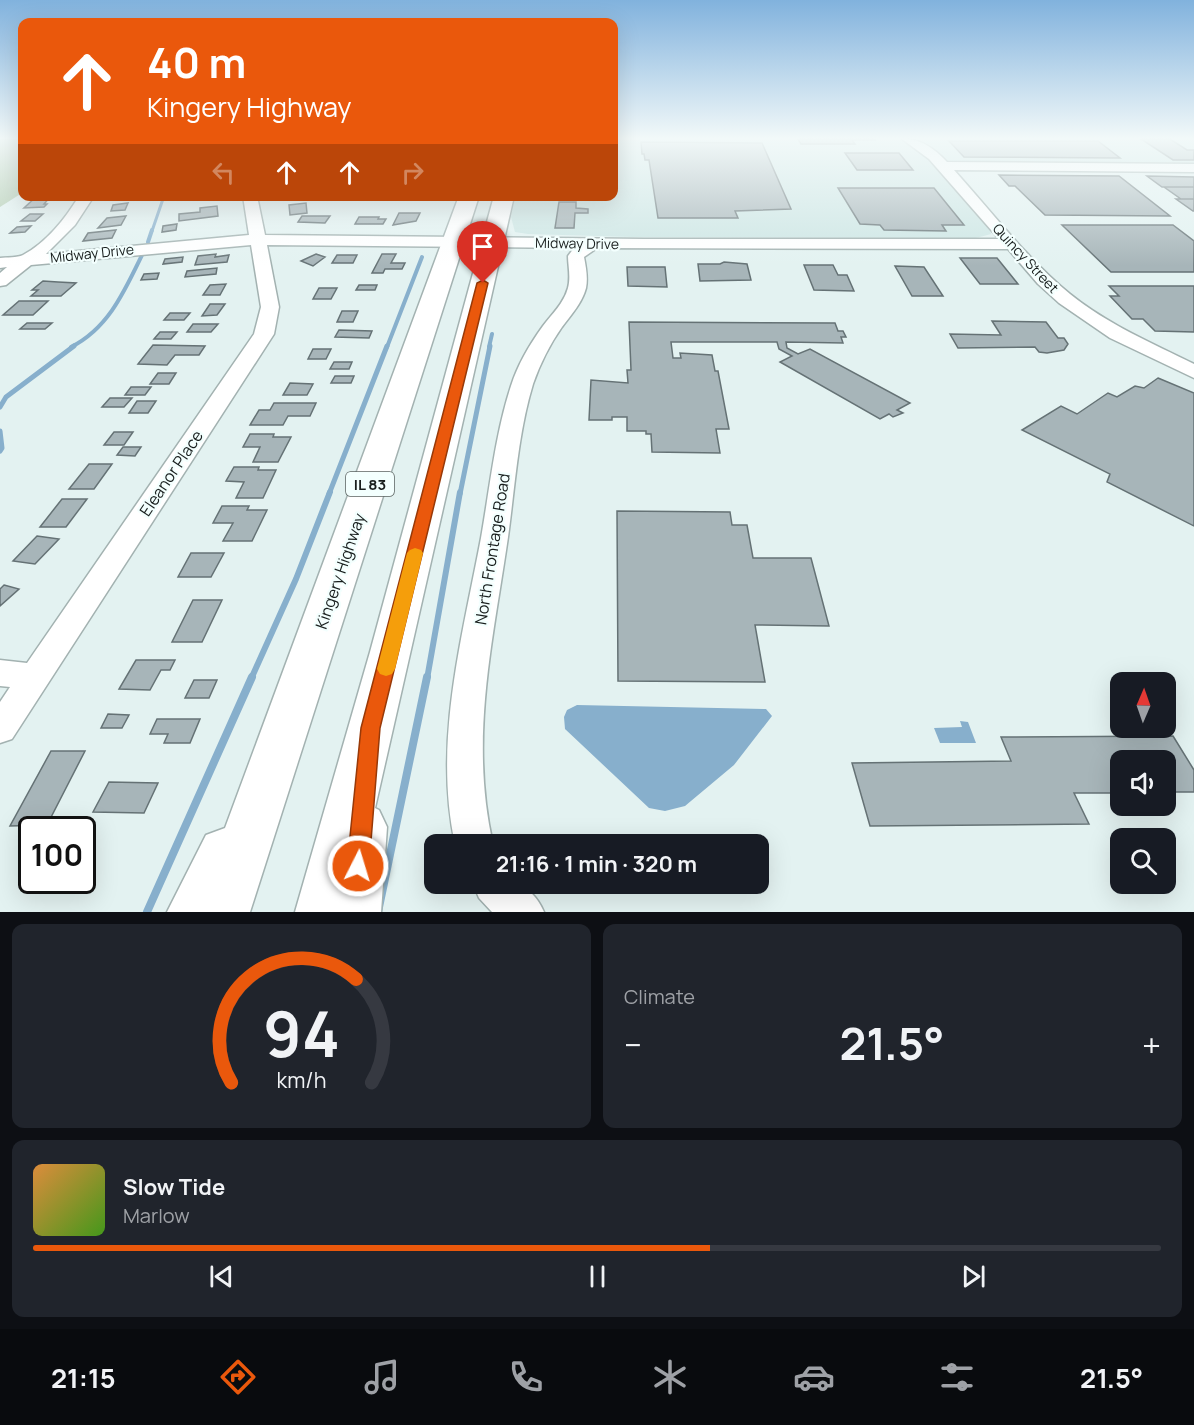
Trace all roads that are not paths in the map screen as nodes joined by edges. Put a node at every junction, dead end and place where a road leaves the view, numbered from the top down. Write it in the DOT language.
graph roads {
  1 [pos="957,182"];
  2 [pos="84,201"];
  3 [pos="251,201"];
  4 [pos="467,201"];
  5 [pos="503,201"];
  6 [pos="258,240"];
  7 [pos="453,241"];
  8 [pos="493,242"];
  9 [pos="533,242"];
  10 [pos="596,243"];
  11 [pos="1012,244"];
  12 [pos="27,260"];
  13 [pos="0,263"];
  14 [pos="577,268"];
  15 [pos="0,281"];
  16 [pos="1194,372"];
  17 [pos="0,673"];
  18 [pos="34,676"];
  19 [pos="287,727"];
  20 [pos="371,728"];
  21 [pos="0,729"];
  22 [pos="471,834"];
  23 [pos="502,894"];
  24 [pos="195,912"];
  25 [pos="222,912"];
  26 [pos="322,912"];
  27 [pos="353,912"];
  28 [pos="524,912"];
  1 -- 11 [label="street, Quincy Street"];
  2 -- 12 [label="street"];
  3 -- 6 [label="street, Eleanor Place"];
  4 -- 7 [label="highway, Kingery Highway / IL 83"];
  5 -- 8 [label="highway"];
  6 -- 7 [label="street, Midway Drive"];
  6 -- 12 [label="street, Midway Drive"];
  6 -- 18 [label="street, Eleanor Place"];
  7 -- 8 [label="street, Midway Drive"];
  7 -- 19 [label="highway, Kingery Highway / IL 83"];
  8 -- 9 [label="street, Midway Drive"];
  8 -- 20 [label="highway"];
  9 -- 10 [label="street, Midway Drive"];
  9 -- 14 [label="street"];
  10 -- 11 [label="street, Midway Drive"];
  10 -- 14 [label="street"];
  11 -- 16 [label="street, Quincy Street"];
  12 -- 13 [label="street, Midway Drive"];
  12 -- 15 [label="street"];
  14 -- 22 [label="street, North Frontage Road"];
  17 -- 18 [label="street"];
  18 -- 21 [label="street, Eleanor Place"];
  19 -- 24 [label="highway"];
  19 -- 25 [label="highway, Kingery Highway / IL 83"];
  20 -- 26 [label="highway"];
  20 -- 27 [label="highway"];
  23 -- 28 [label="street"];
}
